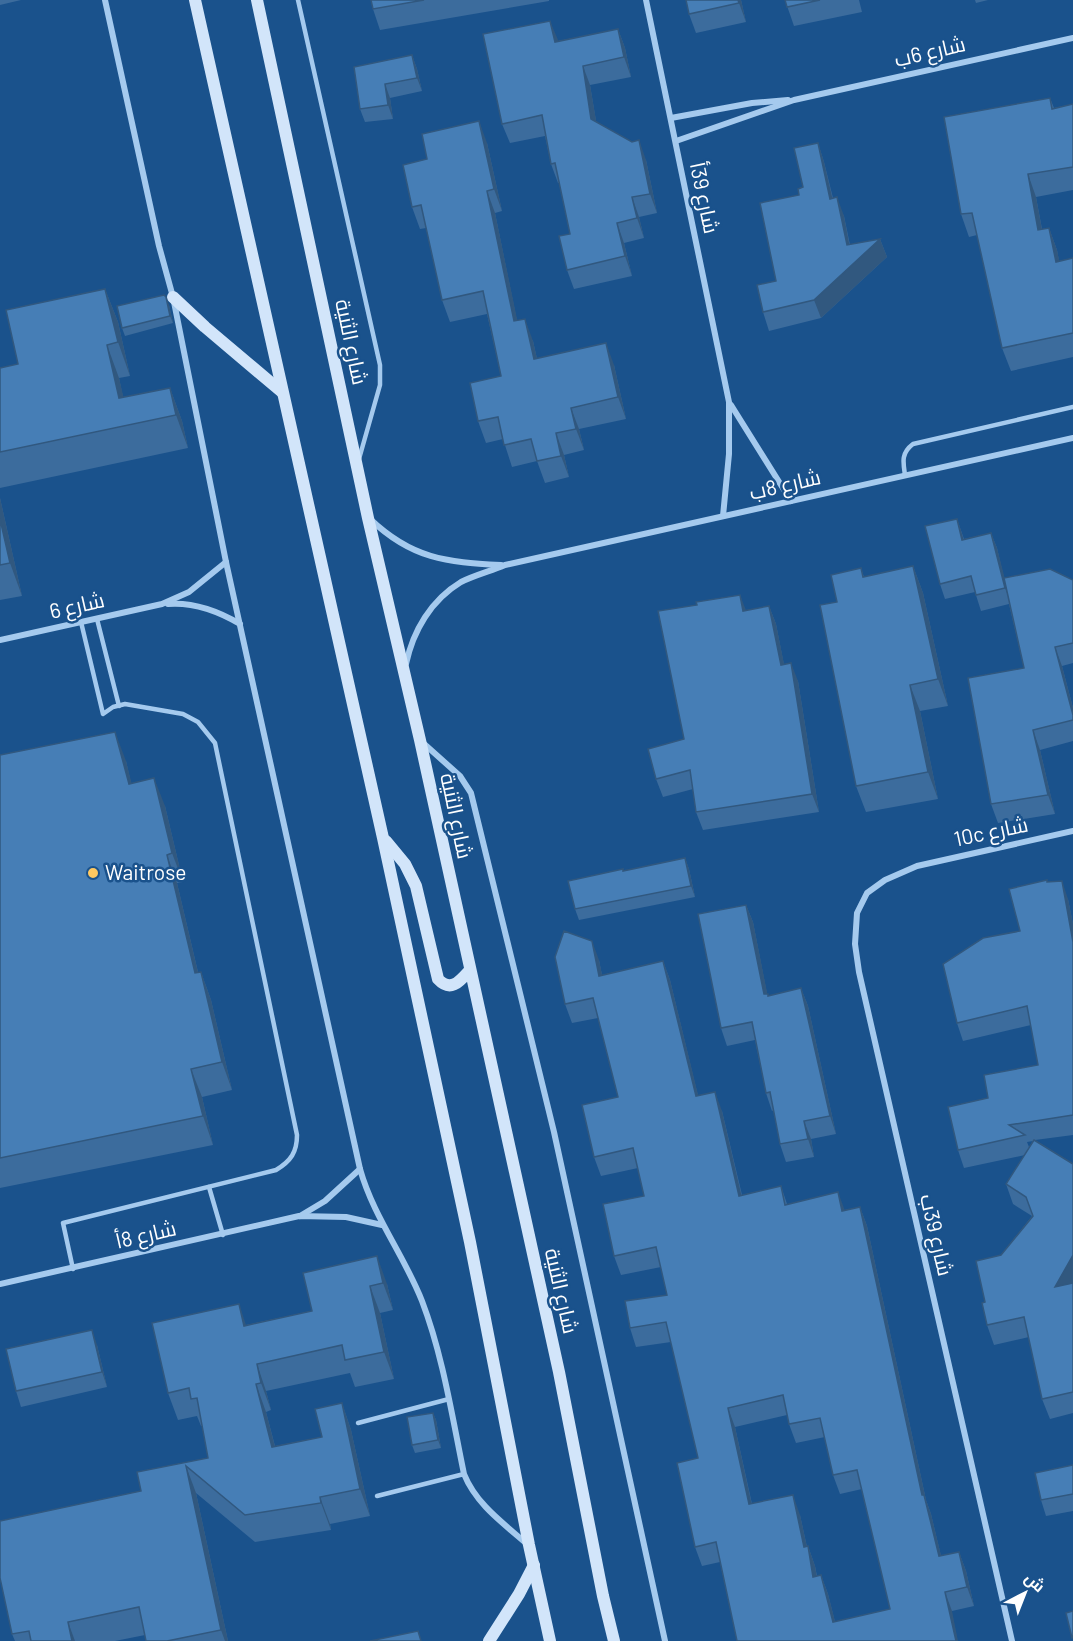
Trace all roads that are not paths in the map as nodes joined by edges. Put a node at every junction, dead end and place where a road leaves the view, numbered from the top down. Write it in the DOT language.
graph roads {
  1 [pos="105,0"];
  2 [pos="195,0"];
  3 [pos="257,0"];
  4 [pos="298,0"];
  5 [pos="646,0"];
  6 [pos="1073,38"];
  7 [pos="794,100"];
  8 [pos="671,118"];
  9 [pos="676,141"];
  10 [pos="172,297"];
  11 [pos="282,392"];
  12 [pos="729,402"];
  13 [pos="1073,407"];
  14 [pos="1073,438"];
  15 [pos="358,464"];
  16 [pos="904,475"];
  17 [pos="791,501"];
  18 [pos="723,516"];
  19 [pos="368,518"];
  20 [pos="226,562"];
  21 [pos="505,565"];
  22 [pos="162,604"];
  23 [pos="98,619"];
  24 [pos="81,622"];
  25 [pos="240,624"];
  26 [pos="0,640"];
  27 [pos="404,673"];
  28 [pos="118,706"];
  29 [pos="420,740"];
  30 [pos="1073,831"];
  31 [pos="383,838"];
  32 [pos="917,866"];
  33 [pos="470,970"];
  34 [pos="360,1169"];
  35 [pos="209,1187"];
  36 [pos="299,1216"];
  37 [pos="382,1225"];
  38 [pos="224,1235"];
  39 [pos="73,1269"];
  40 [pos="0,1284"];
  41 [pos="449,1399"];
  42 [pos="358,1423"];
  43 [pos="465,1474"];
  44 [pos="377,1496"];
  45 [pos="529,1545"];
  46 [pos="534,1565"];
  47 [pos="489,1641"];
  48 [pos="550,1641"];
  49 [pos="614,1641"];
  50 [pos="665,1641"];
  51 [pos="1012,1641"];
  1 -- 10 [label="street"];
  2 -- 11 [label="main road"];
  3 -- 15 [label="main road, شارع الثنية"];
  4 -- 15 [label="lane"];
  5 -- 8 [label="street, شارع 39أ"];
  6 -- 7 [label="street, شارع 6ب"];
  7 -- 8 [label="street, شارع 6ب"];
  7 -- 9 [label="street, شارع 6ب"];
  8 -- 9 [label="street, شارع 39أ"];
  9 -- 12 [label="street, شارع 39أ"];
  10 -- 11 [label="main road"];
  10 -- 20 [label="street"];
  11 -- 31 [label="main road"];
  12 -- 17 [label="street, شارع 39أ"];
  12 -- 18 [label="street, شارع 39أ"];
  13 -- 16 [label="lane"];
  14 -- 16 [label="street, شارع 8ب"];
  15 -- 19 [label="main road, شارع الثنية"];
  16 -- 17 [label="street, شارع 8ب"];
  17 -- 18 [label="street, شارع 8ب"];
  18 -- 21 [label="street, شارع 8ب"];
  19 -- 21 [label="street, شارع 8ب"];
  19 -- 27 [label="main road, شارع الثنية"];
  20 -- 22 [label="street, شارع 6"];
  20 -- 25 [label="street"];
  21 -- 27 [label="street, شارع 8ب"];
  22 -- 23 [label="street, شارع 6"];
  22 -- 25 [label="street, شارع 6"];
  23 -- 24 [label="street, شارع 6"];
  23 -- 28 [label="lane"];
  24 -- 26 [label="street, شارع 6"];
  24 -- 28 [label="lane"];
  25 -- 34 [label="street"];
  27 -- 29 [label="main road, شارع الثنية"];
  28 -- 35 [label="lane"];
  29 -- 33 [label="main road, شارع الثنية"];
  29 -- 50 [label="street"];
  30 -- 32 [label="street, 10c شارع"];
  31 -- 33 [label="main road"];
  31 -- 45 [label="main road"];
  32 -- 51 [label="street, شارع 39ب"];
  33 -- 49 [label="main road, شارع الثنية"];
  34 -- 36 [label="street, شارع 8أ"];
  34 -- 37 [label="street"];
  35 -- 38 [label="lane"];
  35 -- 39 [label="lane"];
  36 -- 37 [label="street, شارع 8أ"];
  36 -- 38 [label="street, شارع 8أ"];
  37 -- 41 [label="street"];
  38 -- 39 [label="street, شارع 8أ"];
  39 -- 40 [label="street, شارع 8أ"];
  41 -- 42 [label="lane"];
  41 -- 43 [label="street"];
  43 -- 44 [label="lane"];
  43 -- 45 [label="street"];
  45 -- 46 [label="main road"];
  46 -- 47 [label="main road"];
  46 -- 48 [label="main road"];
}
